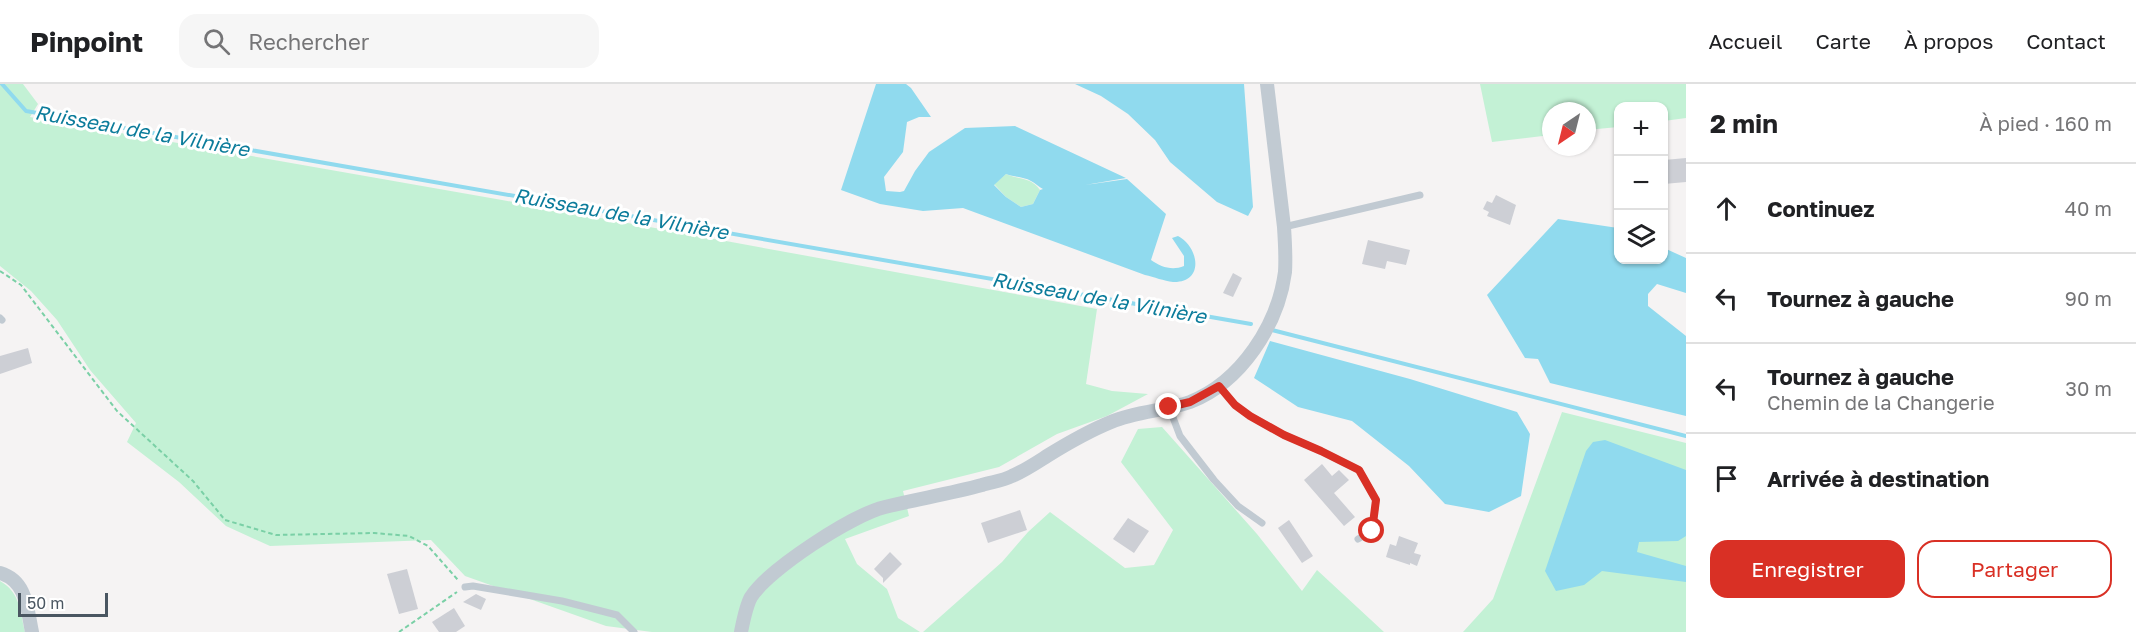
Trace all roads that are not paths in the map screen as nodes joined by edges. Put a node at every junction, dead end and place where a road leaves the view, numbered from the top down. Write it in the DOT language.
graph roads {
  1 [pos="1267,84"];
  2 [pos="1420,195"];
  3 [pos="1284,227"];
  4 [pos="1219,386"];
  5 [pos="1169,407"];
  6 [pos="1262,523"];
  7 [pos="1358,539"];
  8 [pos="0,573"];
  9 [pos="465,587"];
  10 [pos="32,632"];
  11 [pos="634,632"];
  12 [pos="741,632"];
  1 -- 3 [label="street"];
  2 -- 3 [label="lane"];
  3 -- 4 [label="street"];
  4 -- 5 [label="street"];
  4 -- 7 [label="lane"];
  5 -- 6 [label="lane"];
  5 -- 12 [label="street"];
  8 -- 10 [label="street"];
  9 -- 11 [label="lane"];
}
